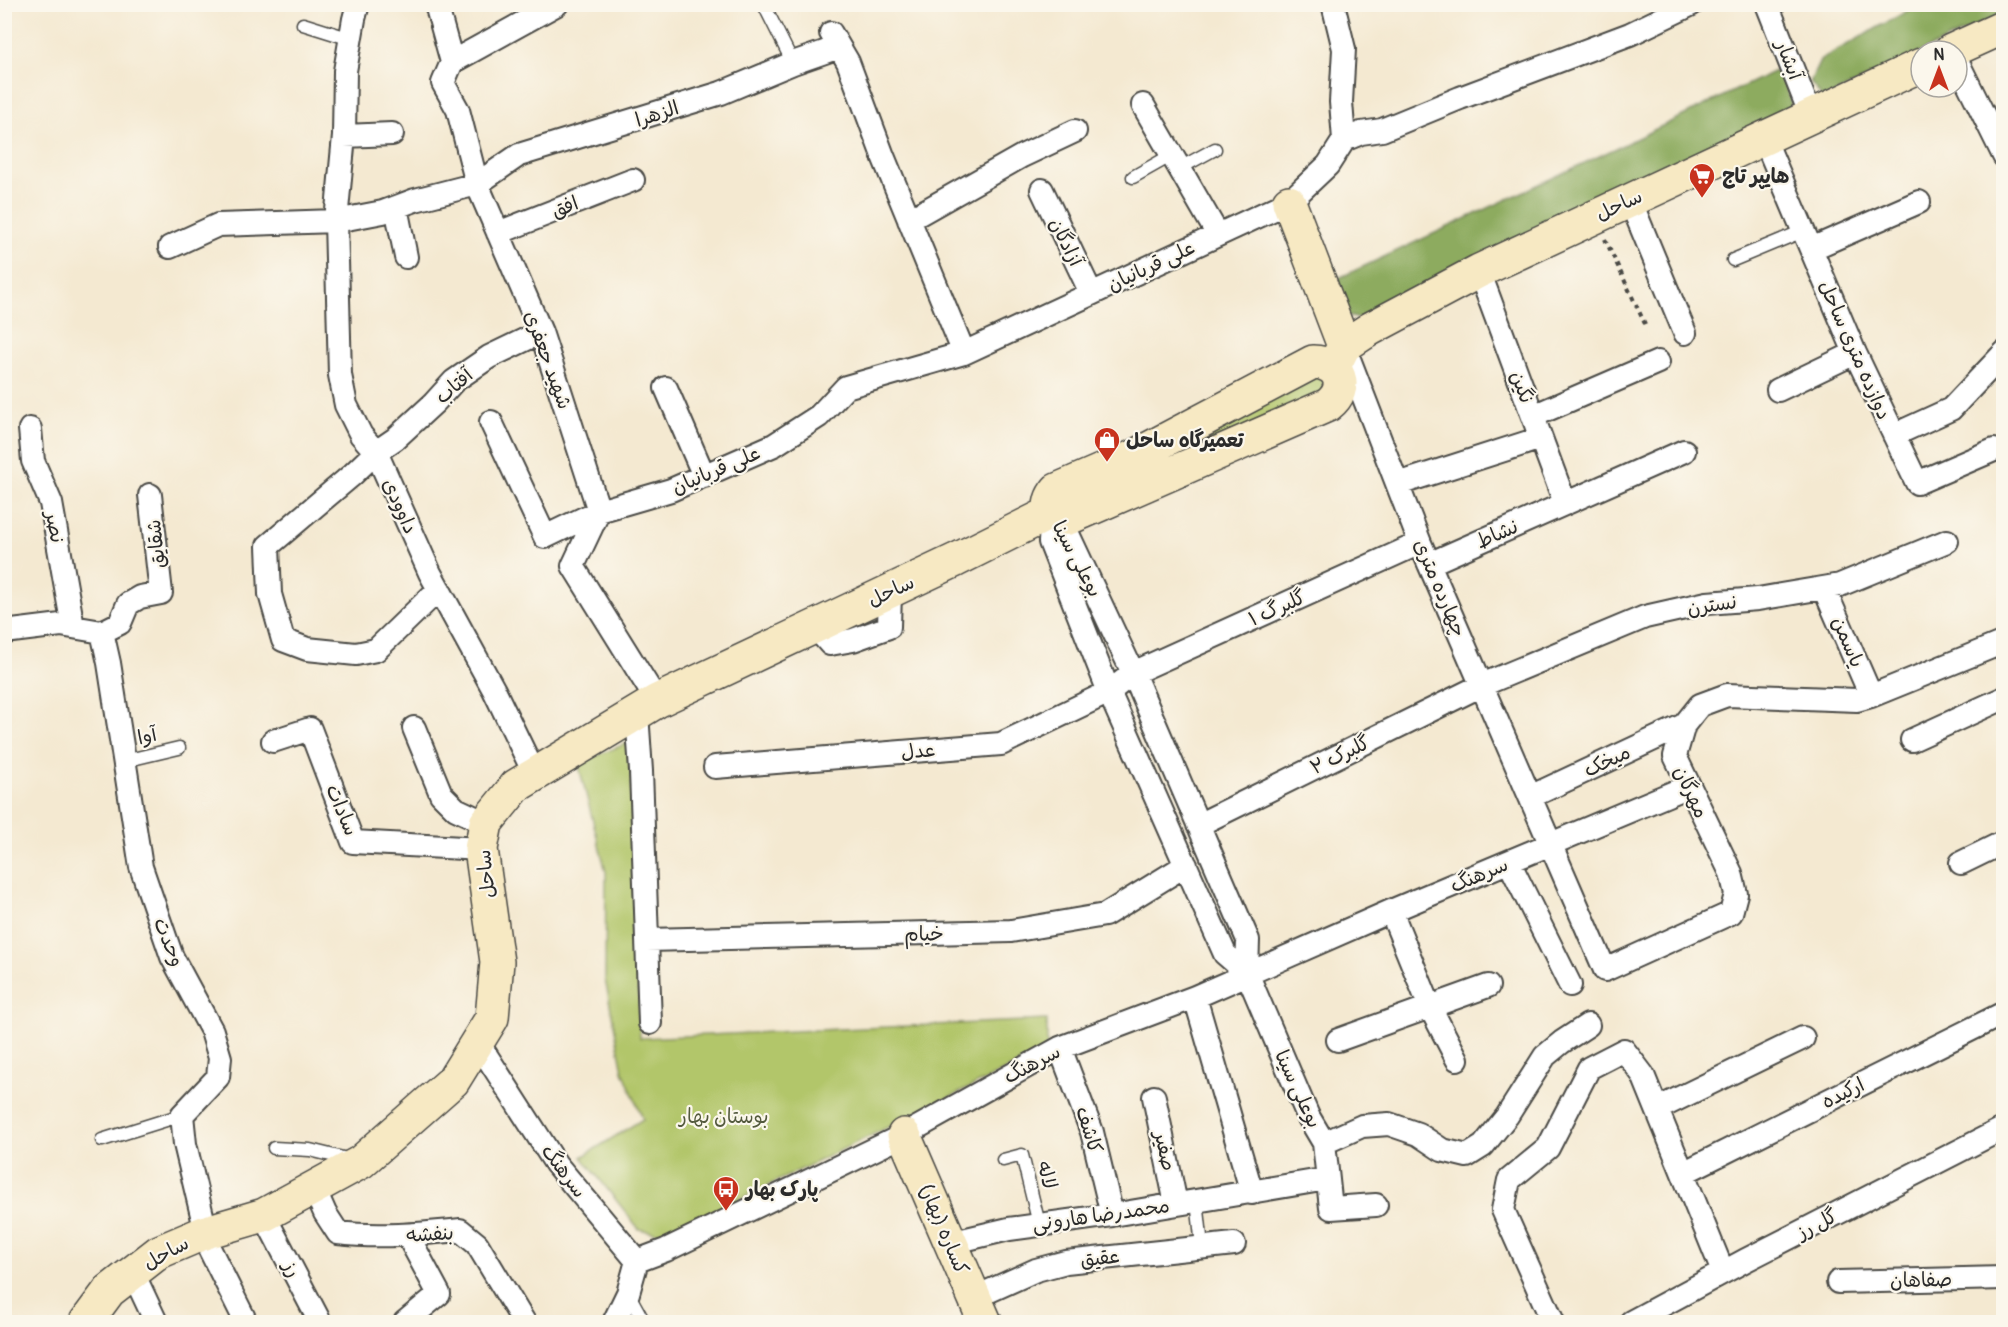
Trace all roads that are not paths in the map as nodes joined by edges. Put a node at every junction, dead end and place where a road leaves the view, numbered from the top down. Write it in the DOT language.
graph roads {
  1 [pos="358,4"];
  2 [pos="436,4"];
  3 [pos="557,4"];
  4 [pos="1333,4"];
  5 [pos="1692,4"];
  6 [pos="1767,4"];
  7 [pos="766,9"];
  8 [pos="303,24"];
  9 [pos="2004,27"];
  10 [pos="351,39"];
  11 [pos="1969,43"];
  12 [pos="452,62"];
  13 [pos="793,63"];
  14 [pos="1909,71"];
  15 [pos="1969,86"];
  16 [pos="1143,105"];
  17 [pos="1811,116"];
  18 [pos="1075,131"];
  19 [pos="392,134"];
  20 [pos="344,136"];
  21 [pos="1764,138"];
  22 [pos="1344,140"];
  23 [pos="1215,149"];
  24 [pos="2004,156"];
  25 [pos="1176,161"];
  26 [pos="1133,177"];
  27 [pos="633,180"];
  28 [pos="477,184"];
  29 [pos="1042,190"];
  30 [pos="1630,200"];
  31 [pos="1289,202"];
  32 [pos="1918,202"];
  33 [pos="396,207"];
  34 [pos="909,220"];
  35 [pos="336,221"];
  36 [pos="498,233"];
  37 [pos="1218,235"];
  38 [pos="1807,240"];
  39 [pos="170,247"];
  40 [pos="406,257"];
  41 [pos="1733,261"];
  42 [pos="1479,271"];
  43 [pos="1091,293"];
  44 [pos="541,332"];
  45 [pos="1685,333"];
  46 [pos="964,353"];
  47 [pos="1855,353"];
  48 [pos="2004,353"];
  49 [pos="1339,357"];
  50 [pos="1658,362"];
  51 [pos="666,388"];
  52 [pos="1778,390"];
  53 [pos="1533,416"];
  54 [pos="491,422"];
  55 [pos="30,429"];
  56 [pos="1894,435"];
  57 [pos="1541,438"];
  58 [pos="1994,450"];
  59 [pos="1684,451"];
  60 [pos="376,452"];
  61 [pos="704,476"];
  62 [pos="1398,484"];
  63 [pos="150,495"];
  64 [pos="1565,503"];
  65 [pos="599,511"];
  66 [pos="1052,512"];
  67 [pos="1947,541"];
  68 [pos="1425,554"];
  69 [pos="1824,588"];
  70 [pos="439,589"];
  71 [pos="73,627"];
  72 [pos="4,632"];
  73 [pos="102,632"];
  74 [pos="2004,642"];
  75 [pos="1133,674"];
  76 [pos="1482,685"];
  77 [pos="1109,692"];
  78 [pos="1871,696"];
  79 [pos="2004,698"];
  80 [pos="647,707"];
  81 [pos="1684,725"];
  82 [pos="414,729"];
  83 [pos="1912,740"];
  84 [pos="273,741"];
  85 [pos="179,748"];
  86 [pos="124,761"];
  87 [pos="715,767"];
  88 [pos="535,775"];
  89 [pos="1689,786"];
  90 [pos="1530,797"];
  91 [pos="1198,825"];
  92 [pos="484,836"];
  93 [pos="2004,842"];
  94 [pos="1551,845"];
  95 [pos="1509,862"];
  96 [pos="1961,863"];
  97 [pos="1186,865"];
  98 [pos="1391,911"];
  99 [pos="647,940"];
  100 [pos="1605,970"];
  101 [pos="1247,973"];
  102 [pos="1570,985"];
  103 [pos="1488,986"];
  104 [pos="1195,997"];
  105 [pos="1430,1007"];
  106 [pos="2004,1013"];
  107 [pos="650,1023"];
  108 [pos="1588,1025"];
  109 [pos="1803,1038"];
  110 [pos="1338,1040"];
  111 [pos="477,1041"];
  112 [pos="1060,1048"];
  113 [pos="1457,1059"];
  114 [pos="1154,1097"];
  115 [pos="1657,1109"];
  116 [pos="182,1115"];
  117 [pos="2004,1128"];
  118 [pos="904,1135"];
  119 [pos="102,1140"];
  120 [pos="1324,1143"];
  121 [pos="274,1148"];
  122 [pos="1003,1160"];
  123 [pos="361,1162"];
  124 [pos="1683,1173"];
  125 [pos="1327,1179"];
  126 [pos="314,1188"];
  127 [pos="1252,1193"];
  128 [pos="1186,1203"];
  129 [pos="1376,1205"];
  130 [pos="264,1215"];
  131 [pos="1112,1215"];
  132 [pos="1039,1224"];
  133 [pos="204,1233"];
  134 [pos="408,1236"];
  135 [pos="950,1243"];
  136 [pos="1234,1244"];
  137 [pos="1202,1246"];
  138 [pos="637,1261"];
  139 [pos="1723,1272"];
  140 [pos="133,1273"];
  141 [pos="2004,1278"];
  142 [pos="1838,1282"];
  143 [pos="628,1293"];
  144 [pos="979,1310"];
  145 [pos="86,1323"];
  146 [pos="156,1323"];
  147 [pos="246,1323"];
  148 [pos="320,1323"];
  149 [pos="405,1323"];
  150 [pos="524,1323"];
  151 [pos="614,1323"];
  152 [pos="644,1323"];
  153 [pos="1553,1323"];
  154 [pos="1631,1323"];
  1 -- 10 [label="street, داوودی"];
  2 -- 12 [label="street, شهید جعفری"];
  3 -- 12 [label="street"];
  4 -- 22 [label="street"];
  5 -- 22 [label="street"];
  6 -- 17 [label="street, آبشار"];
  7 -- 13 [label="lane"];
  8 -- 10 [label="lane"];
  9 -- 11 [label="street"];
  10 -- 20 [label="street, داوودی"];
  12 -- 28 [label="street, شهید جعفری"];
  13 -- 28 [label="street, الزهرا"];
  13 -- 34 [label="street, الزهرا"];
  14 -- 17 [label="street, ساحل"];
  15 -- 24 [label="street"];
  16 -- 25 [label="street"];
  17 -- 21 [label="street, ساحل"];
  18 -- 34 [label="street"];
  19 -- 20 [label="street"];
  20 -- 35 [label="street, داوودی"];
  21 -- 30 [label="street, ساحل"];
  21 -- 38 [label="street, دوازده متری ساحل"];
  22 -- 31 [label="street, علی قربانیان"];
  23 -- 25 [label="lane"];
  25 -- 26 [label="lane"];
  25 -- 37 [label="street"];
  27 -- 36 [label="street, افق"];
  28 -- 33 [label="street"];
  28 -- 36 [label="street, شهید جعفری"];
  29 -- 43 [label="street, آزادگان"];
  30 -- 42 [label="street, ساحل"];
  30 -- 45 [label="street"];
  31 -- 37 [label="street, علی قربانیان"];
  31 -- 49 [label="street, چهارده متری"];
  32 -- 38 [label="street"];
  33 -- 35 [label="street"];
  33 -- 40 [label="street"];
  34 -- 46 [label="street, الزهرا"];
  35 -- 39 [label="street"];
  35 -- 60 [label="street, داوودی"];
  36 -- 44 [label="street, شهید جعفری"];
  37 -- 43 [label="street, علی قربانیان"];
  38 -- 41 [label="lane"];
  38 -- 47 [label="street, دوازده متری ساحل"];
  42 -- 49 [label="street, ساحل"];
  42 -- 53 [label="street, نگین"];
  43 -- 46 [label="street, علی قربانیان"];
  44 -- 60 [label="street, آفتاب"];
  44 -- 65 [label="street, شهید جعفری"];
  46 -- 61 [label="street, علی قربانیان"];
  47 -- 52 [label="street"];
  47 -- 56 [label="street, دوازده متری ساحل"];
  48 -- 56 [label="street"];
  49 -- 62 [label="street, چهارده متری"];
  49 -- 66 [label="street"];
  49 -- 66 [label="street"];
  50 -- 53 [label="street"];
  51 -- 61 [label="street"];
  53 -- 57 [label="street, نگین"];
  54 -- 65 [label="street, علی قربانیان"];
  55 -- 71 [label="street, نصر"];
  56 -- 58 [label="street, دوازده متری ساحل"];
  57 -- 62 [label="street"];
  57 -- 64 [label="street, نگین"];
  59 -- 64 [label="street, نشاط"];
  60 -- 70 [label="street, داوودی"];
  60 -- 70 [label="street, آفتاب"];
  61 -- 65 [label="street, علی قربانیان"];
  62 -- 68 [label="street, چهارده متری"];
  63 -- 73 [label="street, شقایق"];
  64 -- 68 [label="street, نشاط"];
  65 -- 80 [label="street"];
  66 -- 75 [label="street, بوعلی سینا"];
  66 -- 77 [label="street, بوعلی سینا"];
  66 -- 80 [label="street, ساحل"];
  67 -- 69 [label="street, نسترن"];
  68 -- 75 [label="street, گلبرگ ۱"];
  68 -- 76 [label="street, چهارده متری"];
  69 -- 76 [label="street, نسترن"];
  69 -- 78 [label="street, یاسمن"];
  70 -- 88 [label="street, داوودی"];
  71 -- 72 [label="street"];
  71 -- 73 [label="street"];
  73 -- 86 [label="street, وحدت"];
  74 -- 78 [label="street, مهرگان"];
  75 -- 77 [label="street, گلبرگ ۱"];
  75 -- 91 [label="street, بوعلی سینا"];
  76 -- 90 [label="street, چهارده متری"];
  76 -- 91 [label="street, گلبرک ۲"];
  77 -- 87 [label="street, عدل"];
  77 -- 97 [label="street, بوعلی سینا"];
  78 -- 81 [label="street, مهرگان"];
  79 -- 83 [label="street"];
  80 -- 88 [label="street, ساحل"];
  80 -- 99 [label="street"];
  81 -- 89 [label="street, مهرگان"];
  81 -- 90 [label="street, میخک"];
  82 -- 92 [label="street"];
  84 -- 92 [label="street, سادات"];
  85 -- 86 [label="lane, آوا"];
  86 -- 116 [label="street, وحدت"];
  88 -- 92 [label="street, ساحل"];
  89 -- 94 [label="street, سرهنگ"];
  89 -- 100 [label="street, مهرگان"];
  90 -- 94 [label="street, چهارده متری"];
  91 -- 101 [label="street, بوعلی سینا"];
  92 -- 111 [label="street, ساحل"];
  93 -- 96 [label="street"];
  94 -- 95 [label="street, سرهنگ"];
  94 -- 100 [label="street, چهارده متری"];
  95 -- 98 [label="street, سرهنگ"];
  95 -- 102 [label="street"];
  97 -- 99 [label="street, خیام"];
  97 -- 101 [label="street, بوعلی سینا"];
  98 -- 101 [label="street, سرهنگ"];
  98 -- 105 [label="street"];
  99 -- 107 [label="street"];
  101 -- 104 [label="street, سرهنگ"];
  101 -- 120 [label="street, بوعلی سینا"];
  103 -- 105 [label="street"];
  104 -- 112 [label="street, سرهنگ"];
  104 -- 127 [label="street"];
  105 -- 110 [label="street"];
  105 -- 113 [label="street"];
  106 -- 124 [label="street, ارکیده"];
  108 -- 120 [label="street"];
  109 -- 115 [label="street"];
  111 -- 123 [label="street, ساحل"];
  111 -- 138 [label="street, سرهنگ"];
  112 -- 118 [label="street, سرهنگ"];
  112 -- 131 [label="street, کاشف"];
  114 -- 128 [label="street, صفیر"];
  115 -- 124 [label="street"];
  115 -- 153 [label="street"];
  116 -- 119 [label="lane"];
  116 -- 133 [label="street"];
  117 -- 139 [label="street, گل رز"];
  118 -- 135 [label="street, کساره (بهار)"];
  118 -- 138 [label="street, سرهنگ"];
  120 -- 125 [label="street, بوعلی سینا"];
  121 -- 123 [label="lane"];
  122 -- 132 [label="lane, لاله"];
  123 -- 126 [label="street, ساحل"];
  124 -- 139 [label="street"];
  125 -- 127 [label="street, محمدرضا هارونی"];
  125 -- 129 [label="street, بوعلی سینا"];
  126 -- 130 [label="street, ساحل"];
  126 -- 134 [label="street, بنفشه"];
  127 -- 128 [label="street, محمدرضا هارونی"];
  128 -- 131 [label="street, محمدرضا هارونی"];
  128 -- 137 [label="lane"];
  130 -- 133 [label="street, ساحل"];
  130 -- 148 [label="street, رز"];
  131 -- 132 [label="street, محمدرضا هارونی"];
  132 -- 135 [label="street, محمدرضا هارونی"];
  133 -- 140 [label="street, ساحل"];
  133 -- 147 [label="street"];
  134 -- 149 [label="street"];
  134 -- 150 [label="street, بنفشه"];
  135 -- 144 [label="street, کساره (بهار)"];
  136 -- 137 [label="street, عقیق"];
  137 -- 144 [label="street, عقیق"];
  138 -- 143 [label="street"];
  139 -- 154 [label="street, گل رز"];
  140 -- 145 [label="street, ساحل"];
  140 -- 146 [label="street"];
  141 -- 142 [label="street, صفاهان"];
  143 -- 151 [label="street"];
  143 -- 152 [label="lane"];
}
